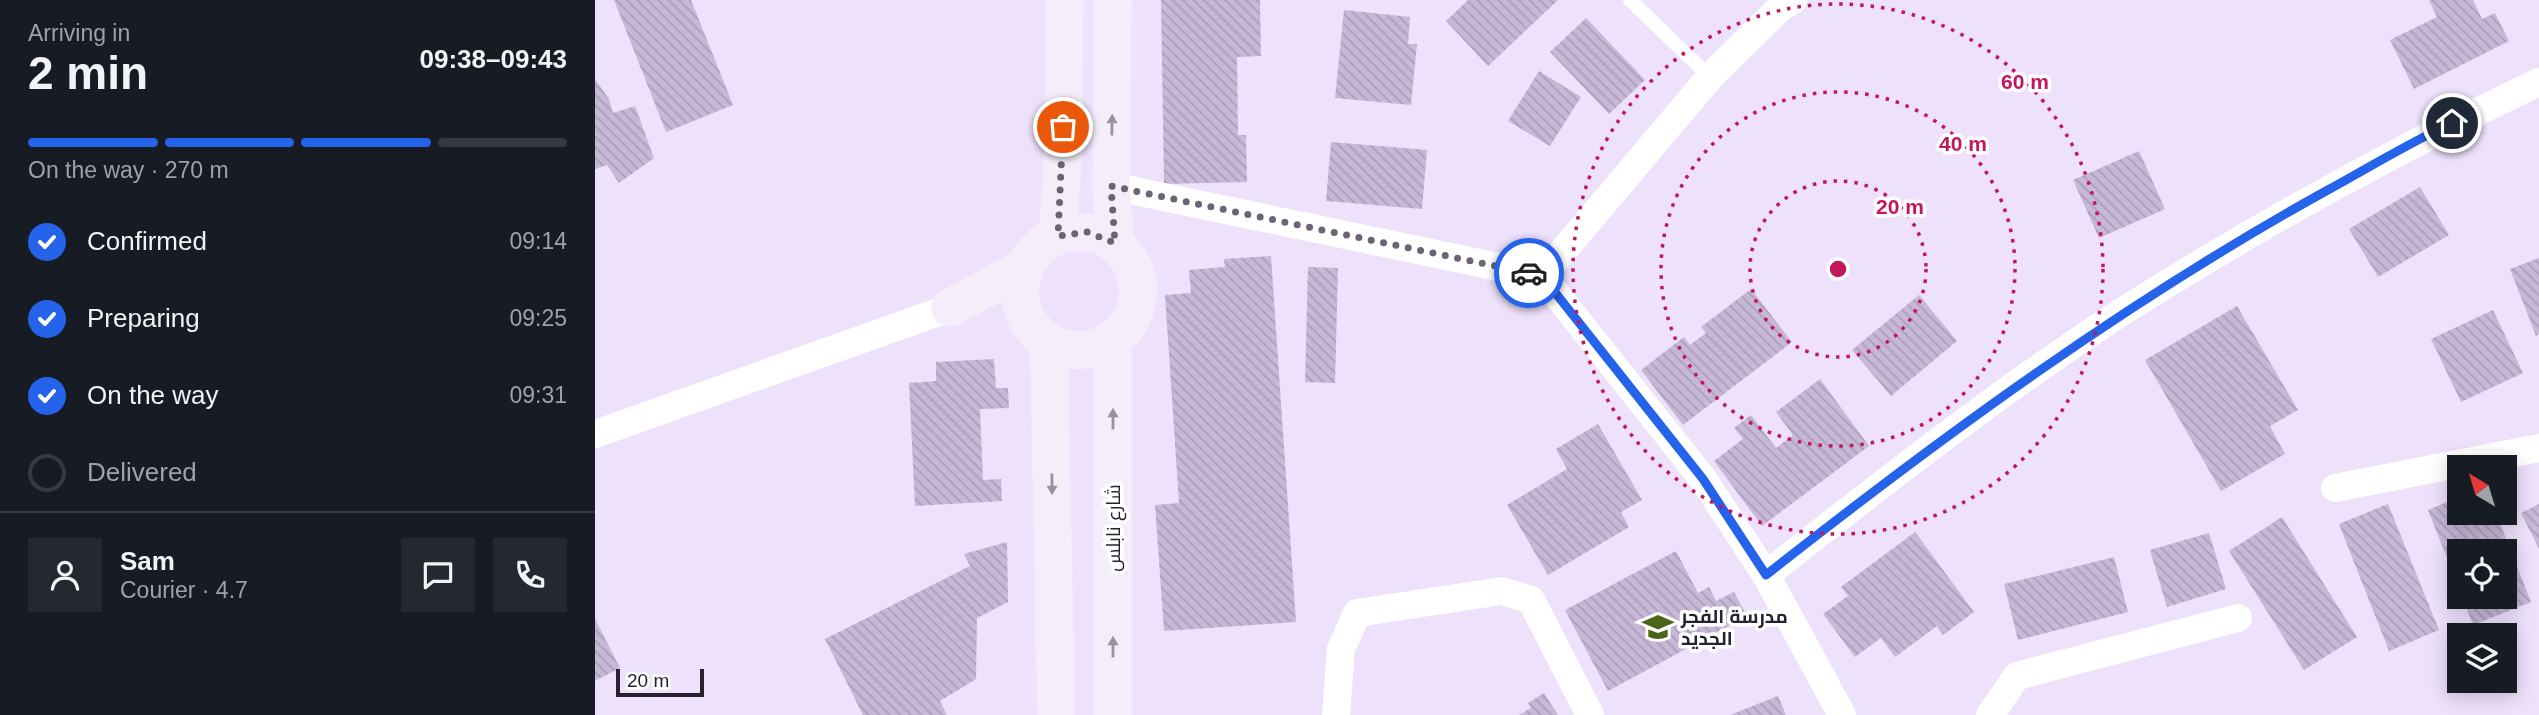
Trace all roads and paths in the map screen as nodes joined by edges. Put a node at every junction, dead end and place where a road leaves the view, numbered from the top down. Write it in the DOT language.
graph roads {
  1 [pos="1065,0"];
  2 [pos="1113,0"];
  3 [pos="1630,0"];
  4 [pos="1793,0"];
  5 [pos="1710,77"];
  6 [pos="2539,82"];
  7 [pos="1111,186"];
  8 [pos="1058,236"];
  9 [pos="1115,243"];
  10 [pos="1025,267"];
  11 [pos="1542,276"];
  12 [pos="950,308"];
  13 [pos="1039,333"];
  14 [pos="1113,340"];
  15 [pos="595,434"];
  16 [pos="2539,448"];
  17 [pos="2335,488"];
  18 [pos="1766,575"];
  19 [pos="2238,618"];
  20 [pos="1056,715"];
  21 [pos="1113,715"];
  22 [pos="1336,715"];
  23 [pos="1590,715"];
  24 [pos="1842,715"];
  25 [pos="1990,715"];
  1 -- 8 [label="main road"];
  7 -- 2 [label="main road, one-way"];
  3 -- 5 [label="lane"];
  4 -- 5 [label="street"];
  5 -- 11 [label="street"];
  6 -- 18 [label="street"];
  7 -- 9 [label="main road"];
  7 -- 11 [label="street"];
  8 -- 9 [label="main road"];
  8 -- 10 [label="main road"];
  9 -- 14 [label="main road"];
  10 -- 12 [label="main road"];
  10 -- 13 [label="main road"];
  11 -- 18 [label="street"];
  12 -- 13 [label="main road"];
  12 -- 15 [label="street"];
  13 -- 14 [label="main road"];
  13 -- 20 [label="main road, one-way"];
  21 -- 14 [label="main road, شارع نابلس, one-way"];
  16 -- 17 [label="street"];
  18 -- 24 [label="street"];
  19 -- 25 [label="street"];
  22 -- 23 [label="street"];
}
